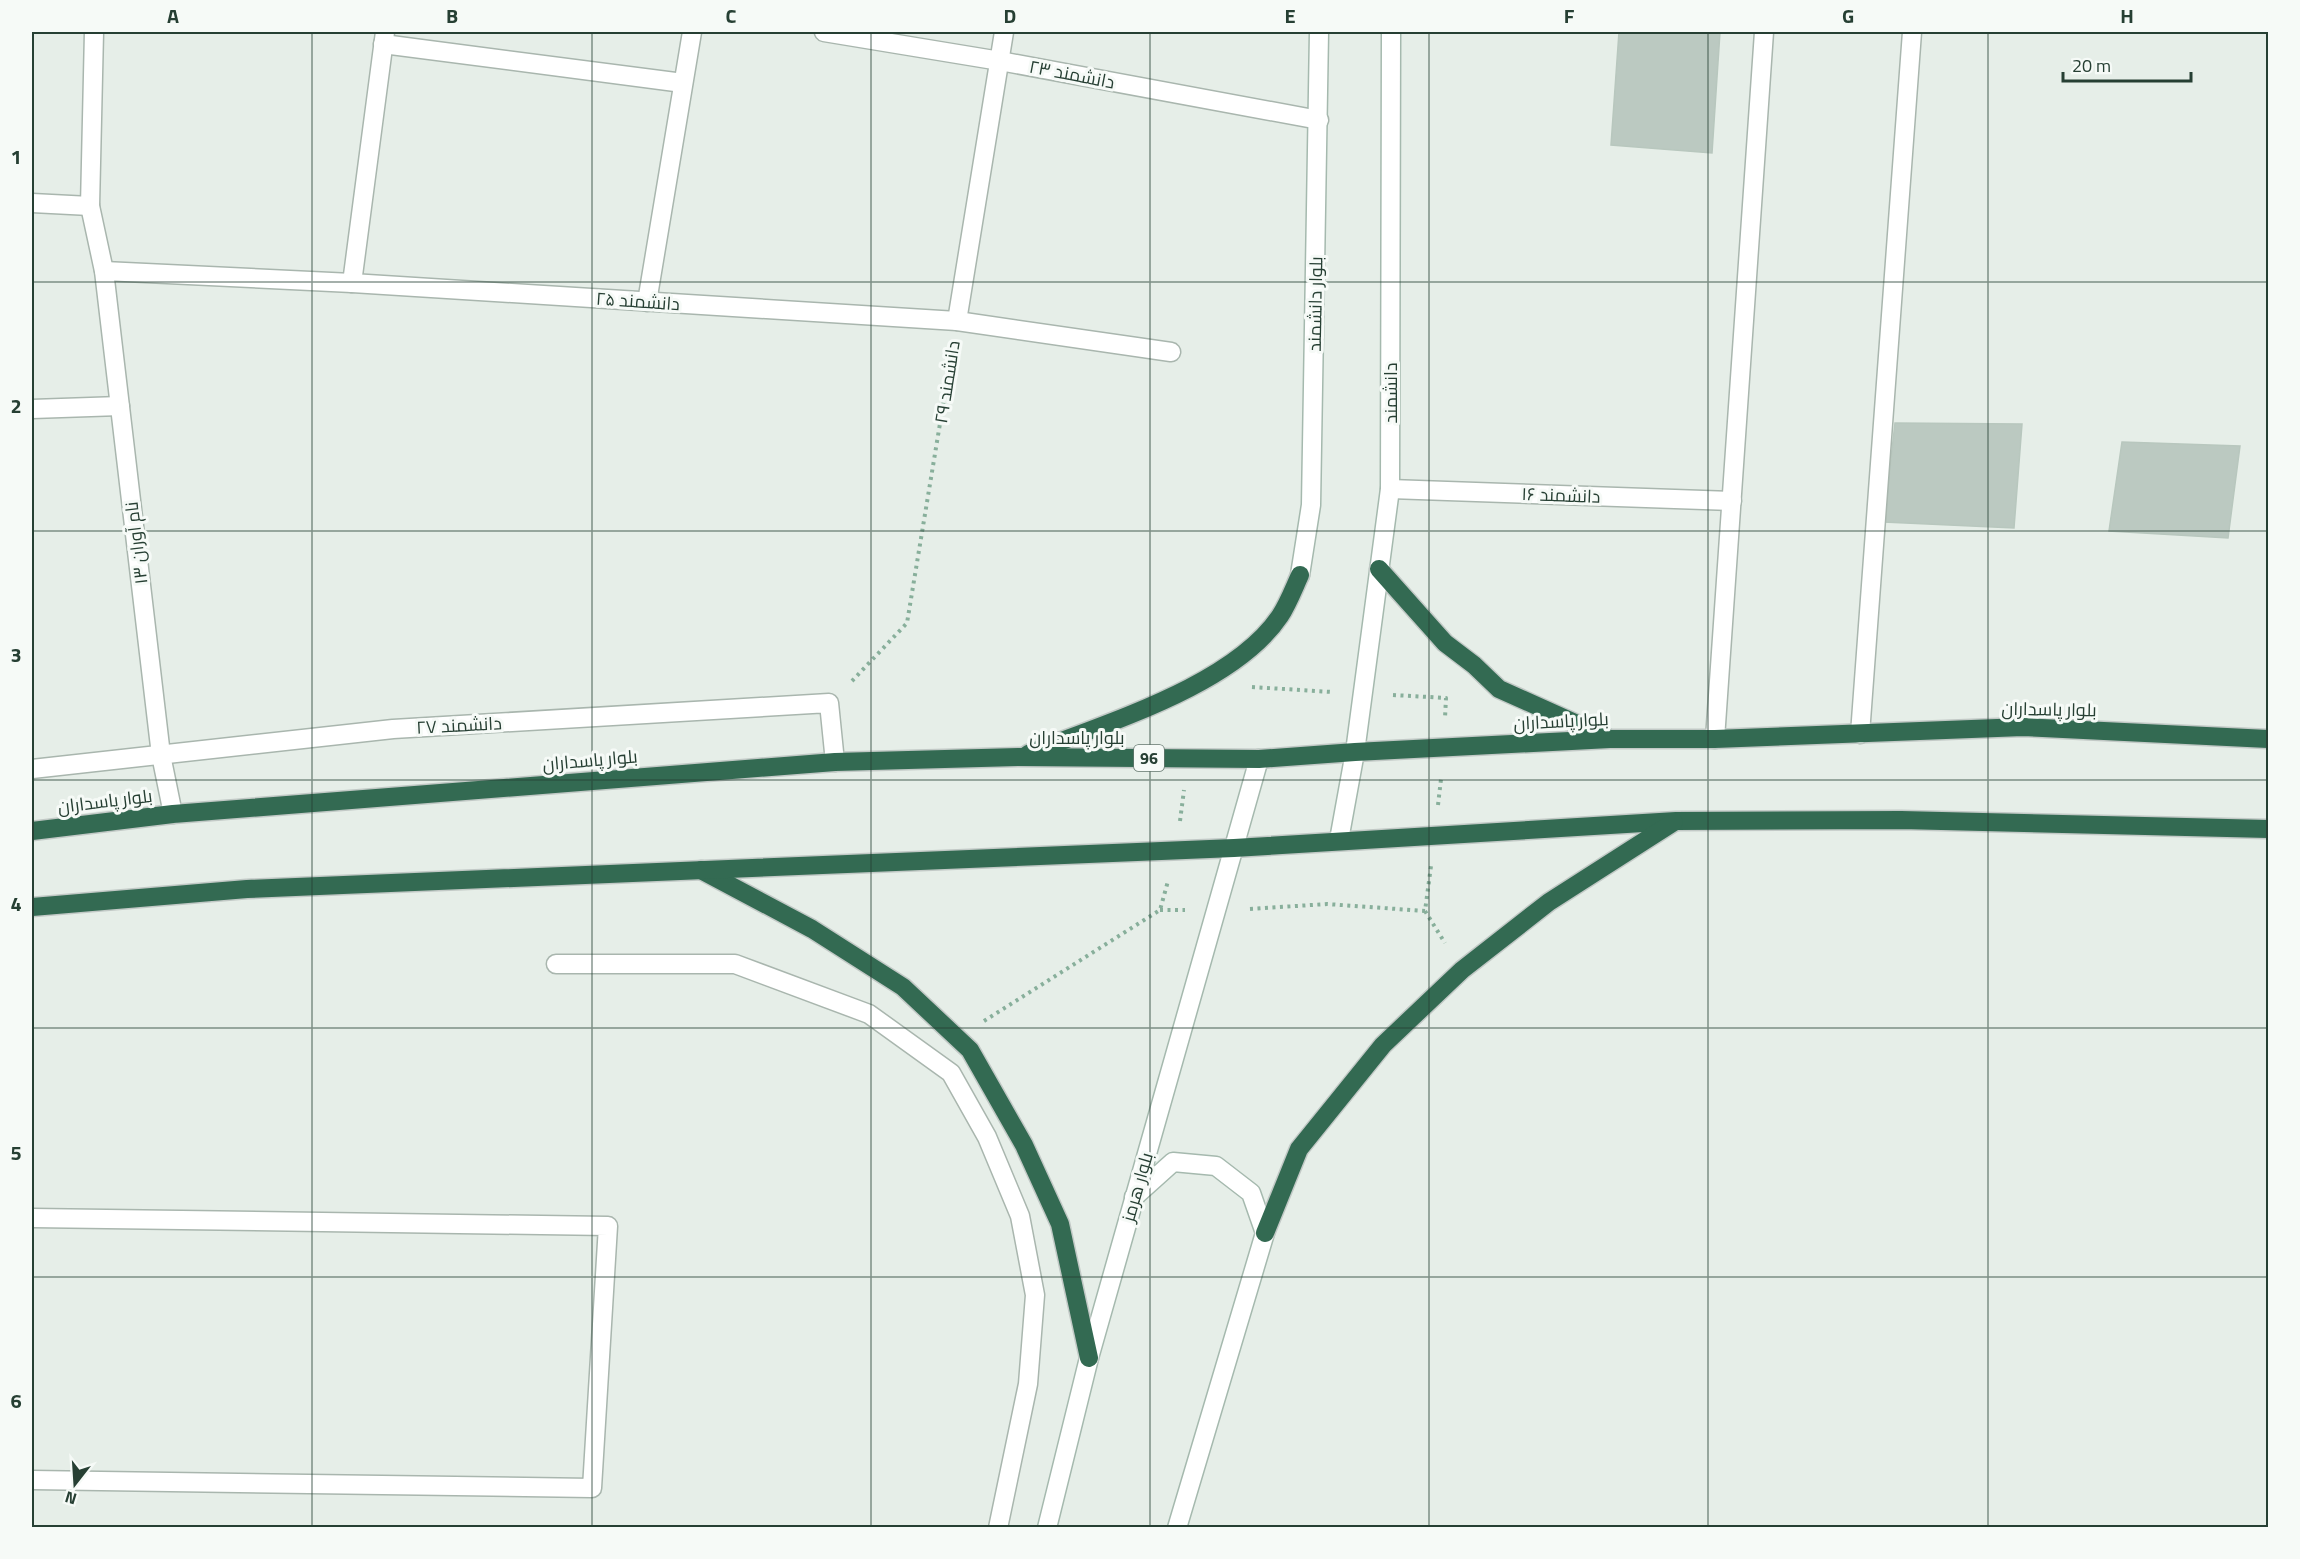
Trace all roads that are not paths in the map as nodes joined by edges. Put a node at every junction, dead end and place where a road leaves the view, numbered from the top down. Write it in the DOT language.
graph roads {
  1 [pos="94,32"];
  2 [pos="692,32"];
  3 [pos="824,32"];
  4 [pos="1004,32"];
  5 [pos="1319,32"];
  6 [pos="1391,32"];
  7 [pos="1764,32"];
  8 [pos="1912,32"];
  9 [pos="384,38"];
  10 [pos="1000,61"];
  11 [pos="683,83"];
  12 [pos="1319,120"];
  13 [pos="32,204"];
  14 [pos="90,206"];
  15 [pos="104,271"];
  16 [pos="352,284"];
  17 [pos="646,302"];
  18 [pos="957,321"];
  19 [pos="1171,352"];
  20 [pos="120,406"];
  21 [pos="32,409"];
  22 [pos="1390,489"];
  23 [pos="1732,501"];
  24 [pos="1379,569"];
  25 [pos="1300,575"];
  26 [pos="1860,734"];
  27 [pos="1610,739"];
  28 [pos="1715,739"];
  29 [pos="2268,739"];
  30 [pos="1355,752"];
  31 [pos="161,755"];
  32 [pos="1019,757"];
  33 [pos="1259,759"];
  34 [pos="835,762"];
  35 [pos="32,769"];
  36 [pos="173,814"];
  37 [pos="1676,821"];
  38 [pos="2268,829"];
  39 [pos="32,831"];
  40 [pos="1339,840"];
  41 [pos="1234,848"];
  42 [pos="699,870"];
  43 [pos="32,907"];
  44 [pos="556,963"];
  45 [pos="1134,1197"];
  46 [pos="32,1218"];
  47 [pos="1265,1233"];
  48 [pos="1089,1358"];
  49 [pos="32,1480"];
  50 [pos="998,1527"];
  51 [pos="1047,1527"];
  52 [pos="1177,1527"];
  1 -- 14 [label="street, نام آوران ۱۳"];
  2 -- 11 [label="street"];
  3 -- 10 [label="street, دانشمند ۲۳"];
  4 -- 10 [label="street, دانشمند ۲۹"];
  5 -- 12 [label="street, بلوار دانشمند"];
  6 -- 22 [label="street, دانشمند"];
  7 -- 23 [label="street"];
  8 -- 26 [label="street"];
  9 -- 11 [label="street"];
  9 -- 16 [label="street"];
  10 -- 12 [label="street, دانشمند ۲۳"];
  10 -- 18 [label="street, دانشمند ۲۹"];
  11 -- 17 [label="street"];
  12 -- 25 [label="street, بلوار دانشمند"];
  13 -- 14 [label="street"];
  14 -- 15 [label="street, نام آوران ۱۳"];
  15 -- 16 [label="street, دانشمند ۲۵"];
  15 -- 20 [label="street, نام آوران ۱۳"];
  16 -- 17 [label="street, دانشمند ۲۵"];
  17 -- 18 [label="street, دانشمند ۲۵"];
  18 -- 19 [label="street, دانشمند ۲۵"];
  20 -- 21 [label="street"];
  20 -- 31 [label="street, نام آوران ۱۳"];
  22 -- 23 [label="street, دانشمند ۱۶"];
  22 -- 24 [label="street, دانشمند"];
  23 -- 28 [label="street"];
  24 -- 27 [label="highway"];
  24 -- 30 [label="street, دانشمند"];
  25 -- 32 [label="highway"];
  26 -- 28 [label="highway, بلوار پاسداران / 96"];
  26 -- 29 [label="highway, بلوار پاسداران / 96"];
  27 -- 28 [label="highway, بلوار پاسداران / 96"];
  27 -- 30 [label="highway, بلوار پاسداران / 96"];
  30 -- 33 [label="highway, بلوار پاسداران / 96"];
  30 -- 40 [label="street, دانشمند"];
  31 -- 34 [label="street, دانشمند ۲۷"];
  31 -- 35 [label="street, دانشمند ۲۷"];
  31 -- 36 [label="street, نام آوران ۱۳"];
  32 -- 33 [label="highway, بلوار پاسداران / 96"];
  32 -- 34 [label="highway, بلوار پاسداران / 96"];
  33 -- 41 [label="street, بلوار هرمز"];
  34 -- 36 [label="highway, بلوار پاسداران / 96"];
  36 -- 39 [label="highway, بلوار پاسداران / 96"];
  37 -- 38 [label="highway"];
  37 -- 40 [label="highway"];
  37 -- 47 [label="highway"];
  40 -- 41 [label="highway"];
  41 -- 42 [label="highway"];
  41 -- 45 [label="street, بلوار هرمز"];
  42 -- 43 [label="highway"];
  42 -- 48 [label="highway"];
  44 -- 50 [label="street"];
  45 -- 47 [label="street"];
  45 -- 48 [label="street, بلوار هرمز"];
  46 -- 49 [label="street"];
  47 -- 52 [label="street"];
  48 -- 51 [label="street, بلوار هرمز"];
}
